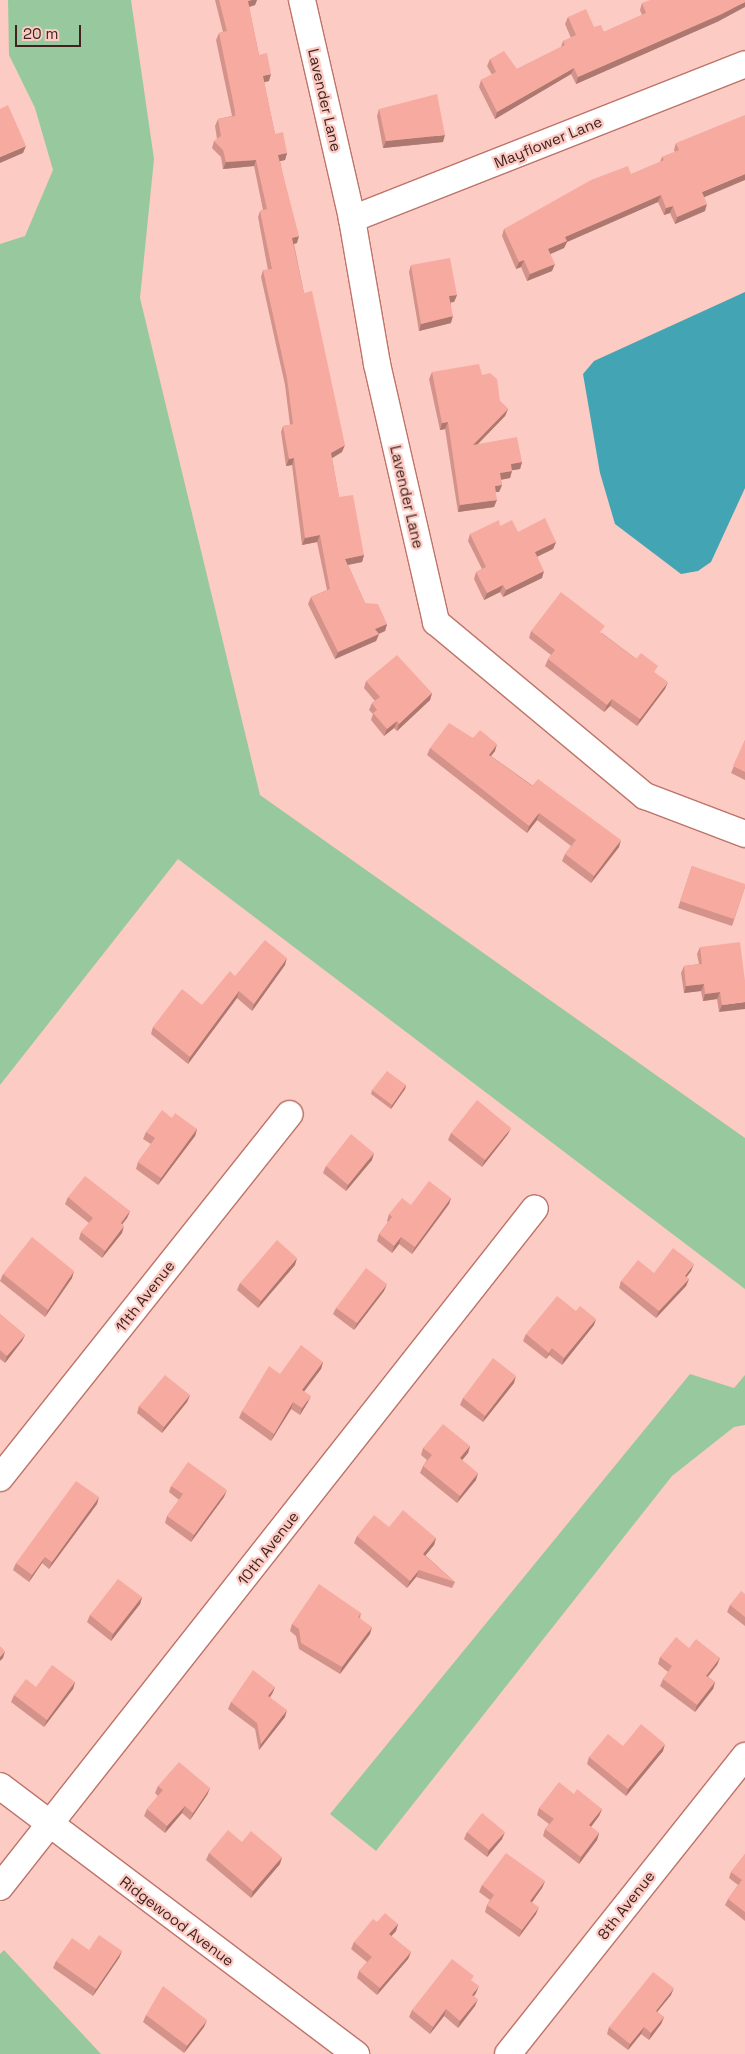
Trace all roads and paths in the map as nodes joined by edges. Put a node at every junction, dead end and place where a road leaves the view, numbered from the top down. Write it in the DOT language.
graph roads {
  1 [pos="302,0"];
  2 [pos="745,64"];
  3 [pos="352,219"];
  4 [pos="745,834"];
  5 [pos="290,1114"];
  6 [pos="535,1208"];
  7 [pos="0,1478"];
  8 [pos="745,1756"];
  9 [pos="0,1786"];
  10 [pos="49,1826"];
  11 [pos="0,1887"];
  12 [pos="356,2054"];
  13 [pos="508,2054"];
  1 -- 3 [label="street, Lavender Lane"];
  2 -- 3 [label="street, Mayflower Lane"];
  3 -- 4 [label="street, Lavender Lane"];
  5 -- 7 [label="street, 11th Avenue"];
  6 -- 10 [label="street, 10th Avenue"];
  8 -- 13 [label="street, 8th Avenue"];
  9 -- 10 [label="street, Ridgewood Avenue"];
  10 -- 11 [label="street, 10th Avenue"];
  10 -- 12 [label="street, Ridgewood Avenue"];
}
